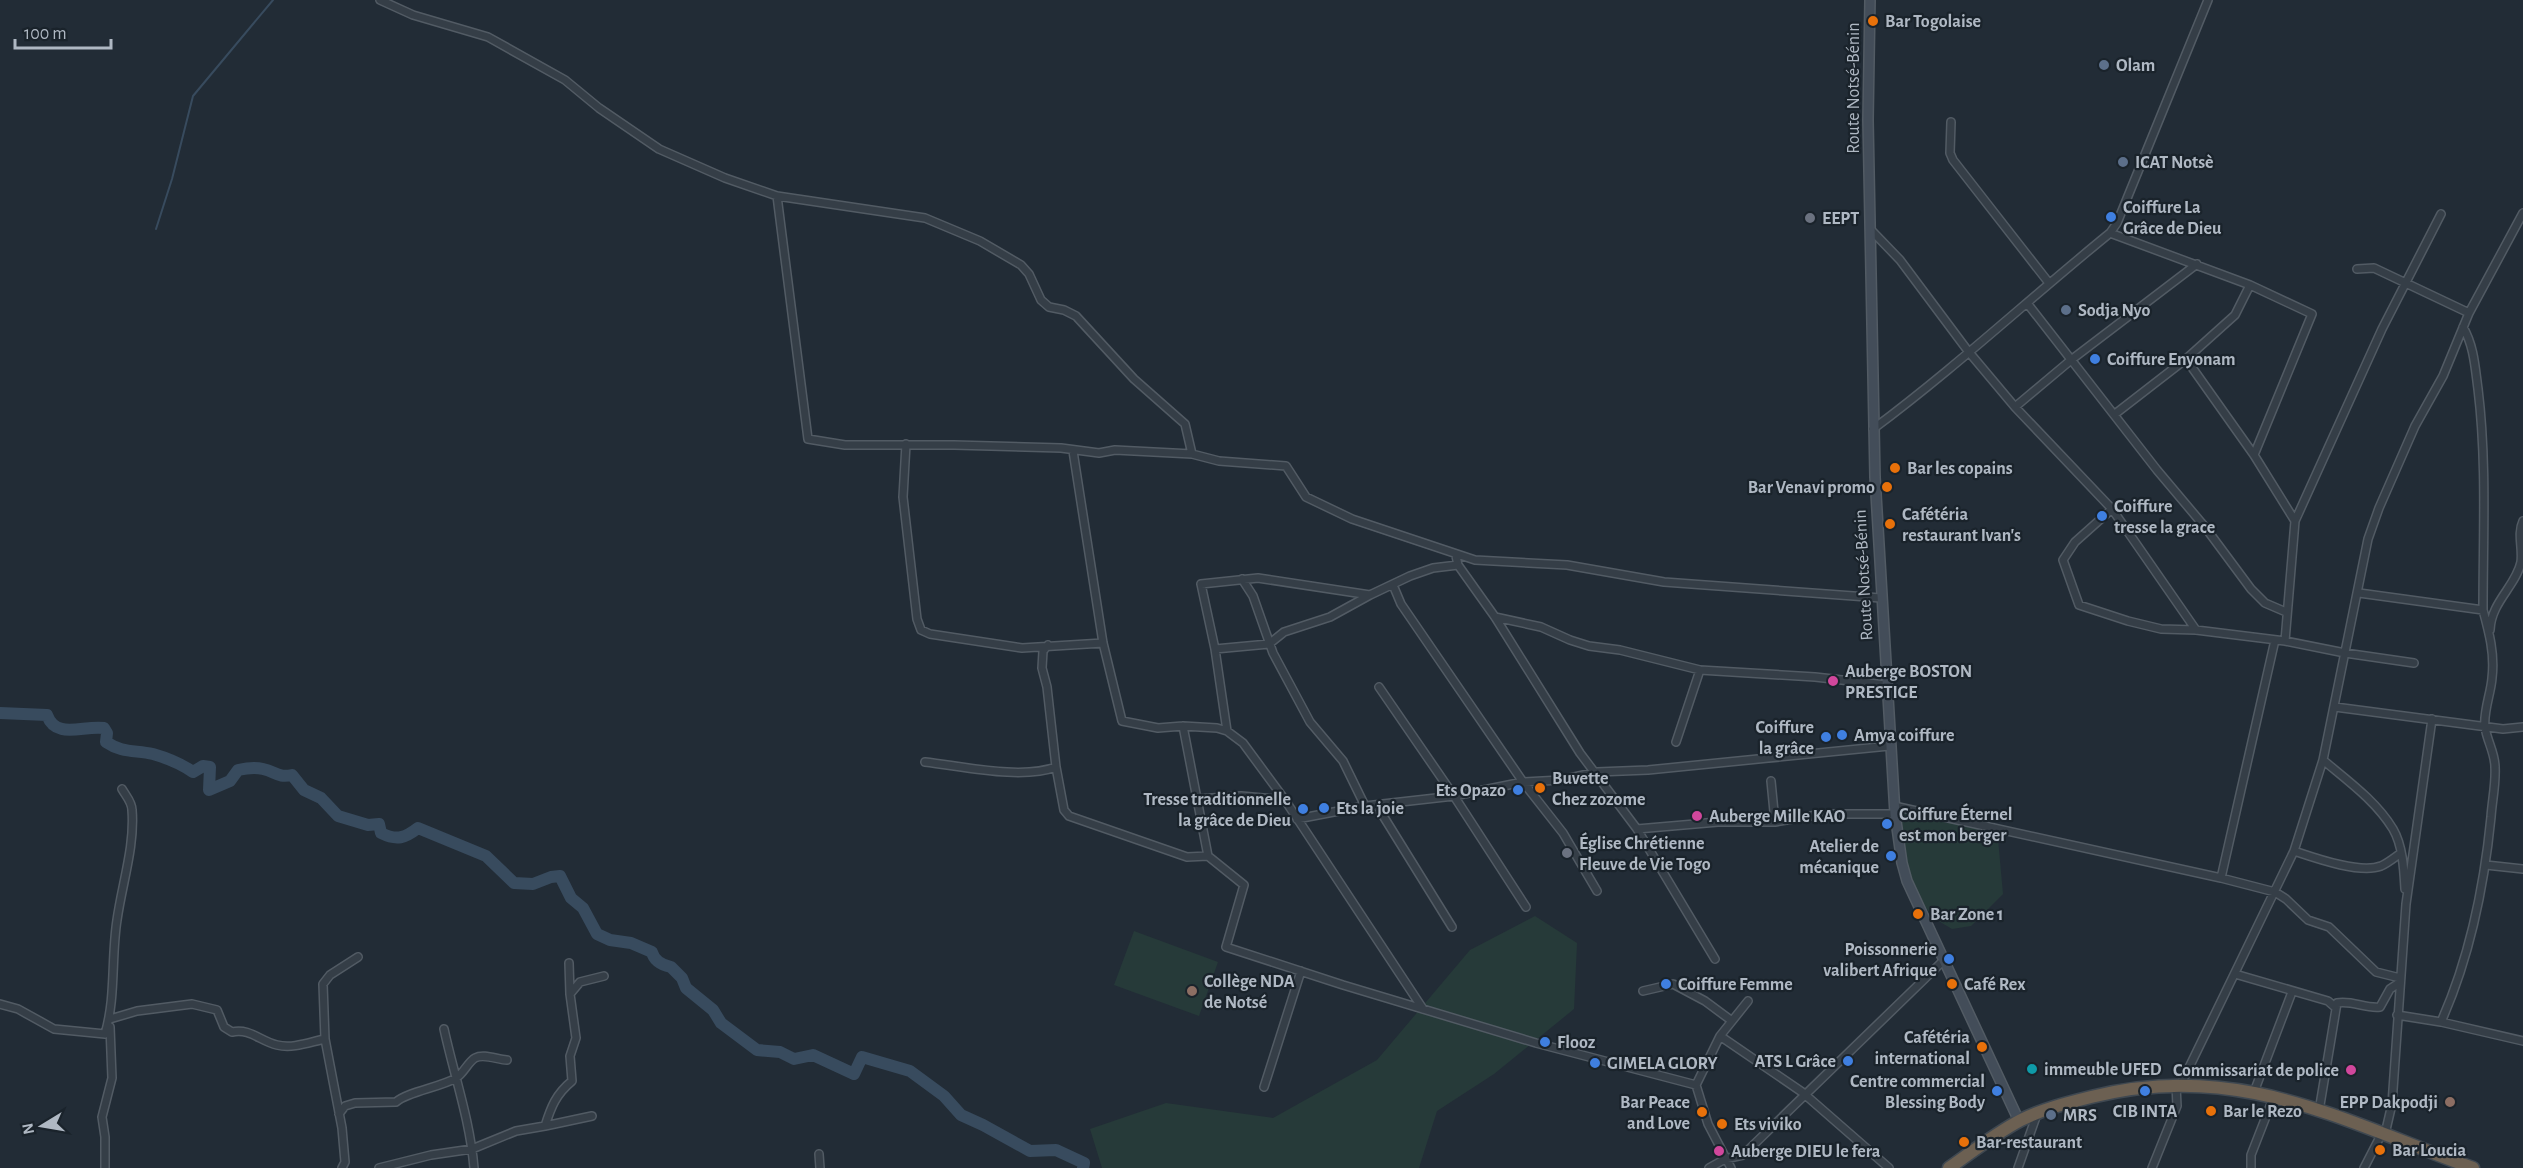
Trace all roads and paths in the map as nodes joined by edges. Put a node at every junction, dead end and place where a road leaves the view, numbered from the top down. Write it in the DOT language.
graph roads {
  1 [pos="380,0"];
  2 [pos="1870,0"];
  3 [pos="2208,0"];
  4 [pos="1951,122"];
  5 [pos="777,196"];
  6 [pos="2523,213"];
  7 [pos="2441,214"];
  8 [pos="1872,231"];
  9 [pos="2110,233"];
  10 [pos="2197,264"];
  11 [pos="2357,269"];
  12 [pos="2049,283"];
  13 [pos="2250,285"];
  14 [pos="2405,285"];
  15 [pos="2027,303"];
  16 [pos="2469,314"];
  17 [pos="2463,327"];
  18 [pos="1968,351"];
  19 [pos="2186,359"];
  20 [pos="2071,360"];
  21 [pos="2015,406"];
  22 [pos="2115,414"];
  23 [pos="1873,429"];
  24 [pos="906,444"];
  25 [pos="1073,451"];
  26 [pos="1192,454"];
  27 [pos="2254,455"];
  28 [pos="2112,509"];
  29 [pos="2295,521"];
  30 [pos="2523,521"];
  31 [pos="1456,556"];
  32 [pos="1458,565"];
  33 [pos="1242,579"];
  34 [pos="1393,585"];
  35 [pos="2359,593"];
  36 [pos="1370,594"];
  37 [pos="1881,598"];
  38 [pos="2483,610"];
  39 [pos="2286,612"];
  40 [pos="1495,617"];
  41 [pos="2196,630"];
  42 [pos="2490,635"];
  43 [pos="2275,640"];
  44 [pos="2285,641"];
  45 [pos="1103,643"];
  46 [pos="1269,644"];
  47 [pos="1048,645"];
  48 [pos="1215,649"];
  49 [pos="2345,653"];
  50 [pos="2414,663"];
  51 [pos="1700,670"];
  52 [pos="1886,686"];
  53 [pos="1379,687"];
  54 [pos="2334,707"];
  55 [pos="2432,719"];
  56 [pos="1183,726"];
  57 [pos="2485,727"];
  58 [pos="2523,728"];
  59 [pos="1227,731"];
  60 [pos="1676,742"];
  61 [pos="1889,746"];
  62 [pos="2323,760"];
  63 [pos="925,762"];
  64 [pos="1056,768"];
  65 [pos="1597,772"];
  66 [pos="1771,781"];
  67 [pos="1523,782"];
  68 [pos="122,789"];
  69 [pos="1454,796"];
  70 [pos="1198,799"];
  71 [pos="1285,800"];
  72 [pos="1365,806"];
  73 [pos="1377,806"];
  74 [pos="1894,810"];
  75 [pos="1297,819"];
  76 [pos="1775,822"];
  77 [pos="1637,829"];
  78 [pos="2294,851"];
  79 [pos="2401,853"];
  80 [pos="1208,856"];
  81 [pos="2486,866"];
  82 [pos="2523,868"];
  83 [pos="2221,878"];
  84 [pos="1598,891"];
  85 [pos="2275,892"];
  86 [pos="2406,904"];
  87 [pos="1526,908"];
  88 [pos="1452,927"];
  89 [pos="358,957"];
  90 [pos="1715,959"];
  91 [pos="1943,961"];
  92 [pos="569,963"];
  93 [pos="1301,971"];
  94 [pos="2235,975"];
  95 [pos="604,976"];
  96 [pos="2399,981"];
  97 [pos="1643,990"];
  98 [pos="2292,992"];
  99 [pos="570,994"];
  100 [pos="1748,1000"];
  101 [pos="0,1004"];
  102 [pos="2336,1008"];
  103 [pos="1423,1009"];
  104 [pos="2397,1015"];
  105 [pos="110,1019"];
  106 [pos="1732,1021"];
  107 [pos="2441,1022"];
  108 [pos="444,1029"];
  109 [pos="105,1034"];
  110 [pos="1720,1036"];
  111 [pos="325,1039"];
  112 [pos="2523,1041"];
  113 [pos="507,1060"];
  114 [pos="455,1079"];
  115 [pos="2178,1084"];
  116 [pos="1696,1085"];
  117 [pos="1264,1087"];
  118 [pos="2254,1092"];
  119 [pos="1807,1095"];
  120 [pos="2274,1096"];
  121 [pos="2319,1111"];
  122 [pos="2037,1113"];
  123 [pos="339,1114"];
  124 [pos="592,1116"];
  125 [pos="2019,1121"];
  126 [pos="545,1126"];
  127 [pos="2383,1134"];
  128 [pos="472,1149"];
  129 [pos="819,1154"];
  130 [pos="1725,1159"];
  131 [pos="2459,1166"];
  132 [pos="105,1168"];
  133 [pos="342,1168"];
  134 [pos="379,1168"];
  135 [pos="474,1168"];
  136 [pos="820,1168"];
  137 [pos="1709,1168"];
  138 [pos="1731,1168"];
  139 [pos="1889,1168"];
  140 [pos="1949,1168"];
  141 [pos="2018,1168"];
  142 [pos="2152,1168"];
  143 [pos="2251,1168"];
  144 [pos="2364,1168"];
  145 [pos="2473,1168"];
  1 -- 5 [label="street"];
  2 -- 8 [label="main road, Route Notsé-Bénin"];
  3 -- 9 [label="street"];
  4 -- 12 [label="street"];
  5 -- 24 [label="street"];
  5 -- 26 [label="street"];
  6 -- 16 [label="street"];
  7 -- 14 [label="street"];
  8 -- 18 [label="street"];
  8 -- 23 [label="main road, Route Notsé-Bénin"];
  9 -- 10 [label="street"];
  9 -- 12 [label="street"];
  10 -- 13 [label="street"];
  10 -- 20 [label="street"];
  11 -- 14 [label="street"];
  12 -- 15 [label="street"];
  13 -- 19 [label="street"];
  13 -- 27 [label="street"];
  14 -- 16 [label="street"];
  14 -- 29 [label="street"];
  15 -- 18 [label="street"];
  15 -- 20 [label="street"];
  16 -- 17 [label="street"];
  17 -- 35 [label="street"];
  17 -- 38 [label="street"];
  18 -- 21 [label="street"];
  18 -- 23 [label="street"];
  19 -- 22 [label="street"];
  19 -- 27 [label="street"];
  20 -- 21 [label="street"];
  20 -- 22 [label="street"];
  21 -- 28 [label="street"];
  22 -- 39 [label="street"];
  23 -- 37 [label="main road, Route Notsé-Bénin"];
  24 -- 25 [label="street"];
  24 -- 47 [label="street"];
  25 -- 26 [label="street"];
  25 -- 45 [label="street"];
  26 -- 31 [label="street"];
  27 -- 29 [label="street"];
  28 -- 41 [label="street"];
  28 -- 41 [label="street"];
  29 -- 39 [label="street"];
  30 -- 42 [label="street"];
  31 -- 32 [label="street"];
  31 -- 37 [label="street"];
  32 -- 34 [label="street"];
  32 -- 40 [label="street"];
  33 -- 36 [label="street"];
  33 -- 46 [label="street"];
  33 -- 48 [label="street"];
  34 -- 36 [label="street"];
  34 -- 67 [label="street"];
  35 -- 38 [label="street"];
  35 -- 49 [label="street"];
  36 -- 46 [label="street"];
  37 -- 52 [label="main road, Route Notsé-Bénin"];
  38 -- 42 [label="street"];
  39 -- 44 [label="street"];
  40 -- 51 [label="street"];
  40 -- 65 [label="street"];
  41 -- 43 [label="street"];
  42 -- 57 [label="street"];
  43 -- 44 [label="street"];
  43 -- 83 [label="street"];
  44 -- 49 [label="street"];
  45 -- 47 [label="street"];
  45 -- 56 [label="street"];
  46 -- 48 [label="street"];
  46 -- 72 [label="street"];
  47 -- 64 [label="street"];
  48 -- 59 [label="street"];
  49 -- 50 [label="street"];
  49 -- 54 [label="street"];
  51 -- 52 [label="street"];
  51 -- 60 [label="street"];
  52 -- 61 [label="main road, Route Notsé-Bénin"];
  53 -- 69 [label="street"];
  54 -- 55 [label="street"];
  54 -- 62 [label="street"];
  55 -- 57 [label="street"];
  55 -- 86 [label="street"];
  56 -- 59 [label="street"];
  56 -- 70 [label="street"];
  57 -- 58 [label="street"];
  57 -- 81 [label="street"];
  59 -- 71 [label="street"];
  61 -- 65 [label="street"];
  61 -- 74 [label="main road, Route Notsé-Bénin"];
  62 -- 78 [label="street"];
  62 -- 79 [label="street"];
  63 -- 64 [label="street"];
  64 -- 80 [label="street"];
  65 -- 67 [label="street"];
  65 -- 77 [label="street"];
  66 -- 76 [label="street"];
  67 -- 69 [label="street"];
  67 -- 84 [label="street"];
  68 -- 105 [label="street"];
  69 -- 73 [label="street"];
  69 -- 87 [label="street"];
  70 -- 71 [label="street"];
  70 -- 80 [label="street"];
  71 -- 75 [label="street"];
  72 -- 73 [label="street"];
  72 -- 75 [label="street"];
  73 -- 88 [label="street"];
  74 -- 76 [label="street"];
  74 -- 83 [label="street"];
  74 -- 91 [label="main road, Route Notsé-Bénin"];
  75 -- 103 [label="street"];
  76 -- 77 [label="street"];
  77 -- 90 [label="street"];
  78 -- 79 [label="street"];
  78 -- 85 [label="street"];
  79 -- 86 [label="street"];
  80 -- 93 [label="street"];
  81 -- 82 [label="street"];
  81 -- 107 [label="street"];
  83 -- 85 [label="street"];
  85 -- 94 [label="street"];
  85 -- 96 [label="street"];
  86 -- 96 [label="street"];
  89 -- 111 [label="street"];
  91 -- 119 [label="street"];
  91 -- 125 [label="main road, Route Notsé-Bénin"];
  92 -- 99 [label="street"];
  93 -- 103 [label="street"];
  93 -- 117 [label="street"];
  94 -- 98 [label="street"];
  94 -- 115 [label="street"];
  95 -- 99 [label="street"];
  96 -- 102 [label="street"];
  96 -- 104 [label="street"];
  97 -- 106 [label="street"];
  98 -- 102 [label="street"];
  98 -- 118 [label="street"];
  99 -- 126 [label="street"];
  100 -- 106 [label="street"];
  101 -- 109 [label="street"];
  102 -- 121 [label="street"];
  103 -- 116 [label="street"];
  104 -- 107 [label="street"];
  104 -- 127 [label="street"];
  105 -- 109 [label="street"];
  105 -- 111 [label="street"];
  106 -- 110 [label="street"];
  107 -- 112 [label="street"];
  108 -- 114 [label="street"];
  109 -- 132 [label="street"];
  110 -- 116 [label="street"];
  110 -- 119 [label="street"];
  111 -- 123 [label="street"];
  113 -- 114 [label="street"];
  114 -- 123 [label="street"];
  114 -- 128 [label="street"];
  115 -- 118 [label="highway"];
  115 -- 122 [label="highway"];
  115 -- 142 [label="street"];
  116 -- 130 [label="street"];
  118 -- 120 [label="highway"];
  119 -- 130 [label="street"];
  119 -- 139 [label="street"];
  120 -- 121 [label="highway"];
  120 -- 143 [label="street"];
  121 -- 127 [label="highway"];
  122 -- 125 [label="highway"];
  122 -- 141 [label="street"];
  123 -- 133 [label="street"];
  124 -- 126 [label="street"];
  125 -- 140 [label="highway"];
  126 -- 128 [label="street"];
  127 -- 131 [label="highway"];
  127 -- 144 [label="street"];
  128 -- 134 [label="street"];
  128 -- 135 [label="street"];
  129 -- 136 [label="street"];
  130 -- 137 [label="street"];
  130 -- 138 [label="street"];
  131 -- 145 [label="highway"];
}
